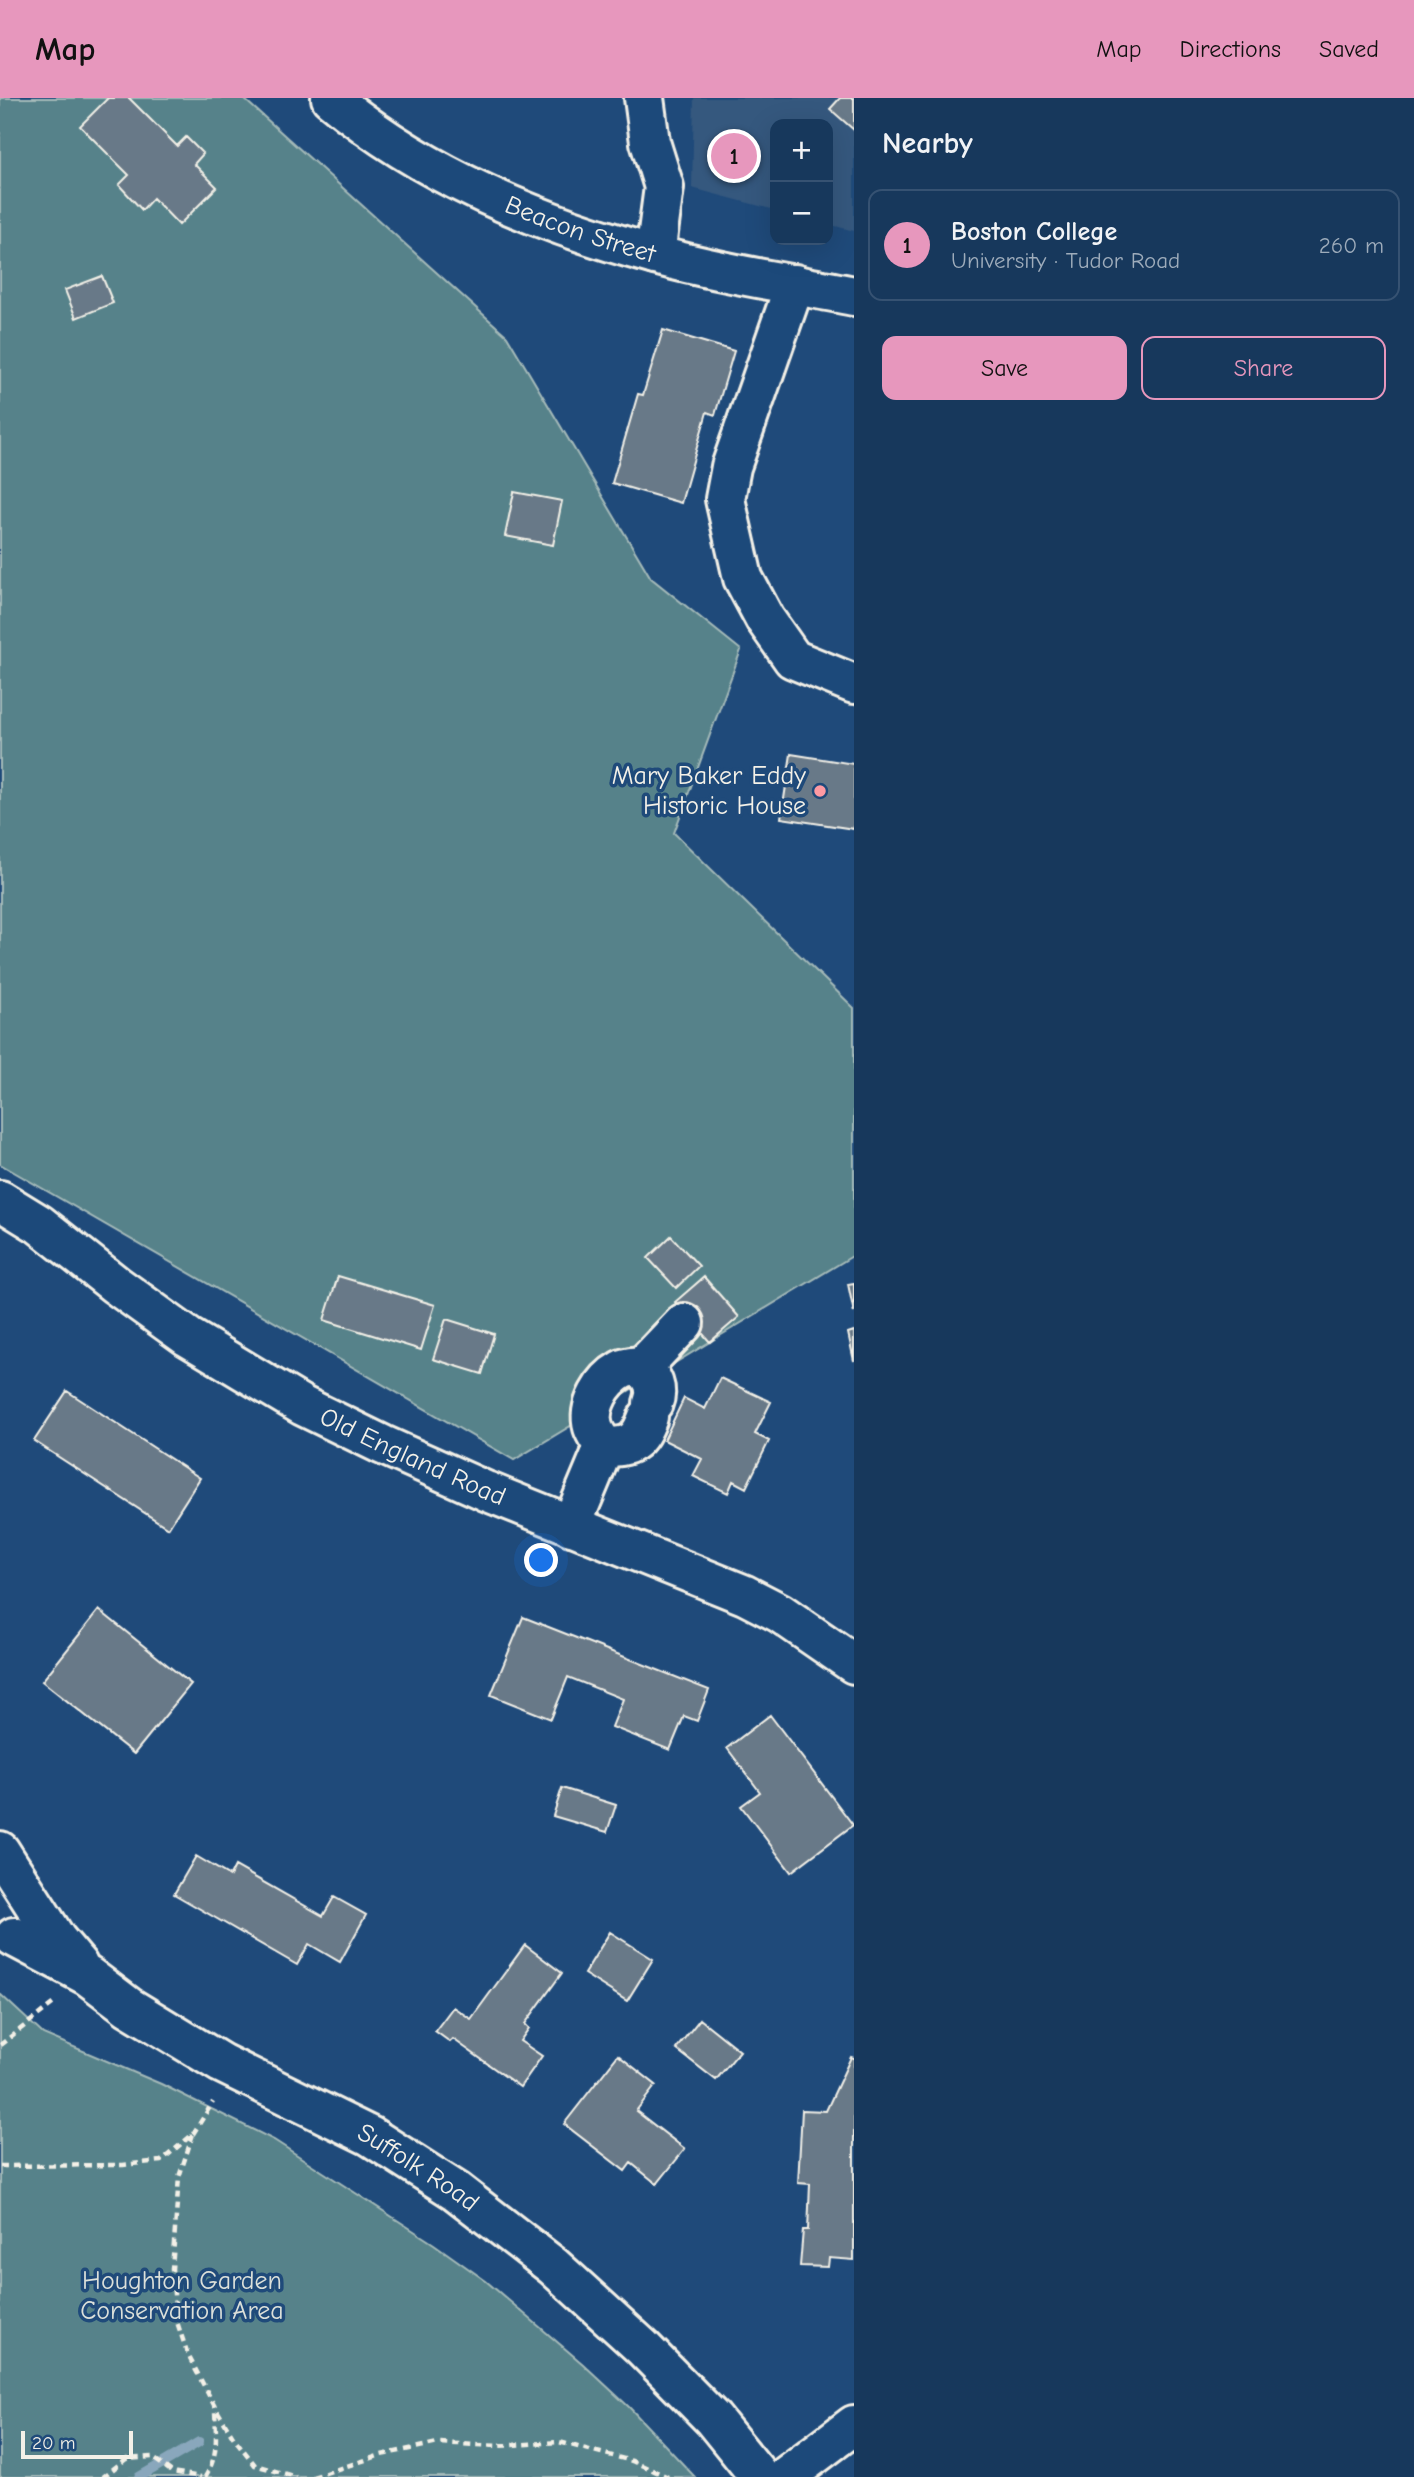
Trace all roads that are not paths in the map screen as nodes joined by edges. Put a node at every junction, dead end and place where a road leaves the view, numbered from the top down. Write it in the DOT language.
graph roads {
  1 [pos="331,98"];
  2 [pos="643,98"];
  3 [pos="655,255"];
  4 [pos="795,284"];
  5 [pos="854,296"];
  6 [pos="854,684"];
  7 [pos="0,1200"];
  8 [pos="684,1323"];
  9 [pos="643,1366"];
  10 [pos="604,1447"];
  11 [pos="571,1526"];
  12 [pos="854,1664"];
  13 [pos="0,1851"];
  14 [pos="14,1937"];
  15 [pos="88,1976"];
  16 [pos="854,2426"];
  17 [pos="760,2477"];
  18 [pos="785,2477"];
  1 -- 3 [label="street, Beacon Street"];
  2 -- 3 [label="street"];
  3 -- 4 [label="street, Beacon Street"];
  4 -- 5 [label="street, Beacon Street"];
  4 -- 6 [label="street"];
  7 -- 11 [label="street, Old England Road"];
  8 -- 9 [label="street"];
  9 -- 10 [label="street"];
  9 -- 10 [label="street"];
  10 -- 11 [label="street"];
  11 -- 12 [label="street, Old England Road"];
  13 -- 15 [label="street"];
  14 -- 15 [label="street, Suffolk Road"];
  15 -- 17 [label="street, Suffolk Road"];
  16 -- 18 [label="street"];
}
